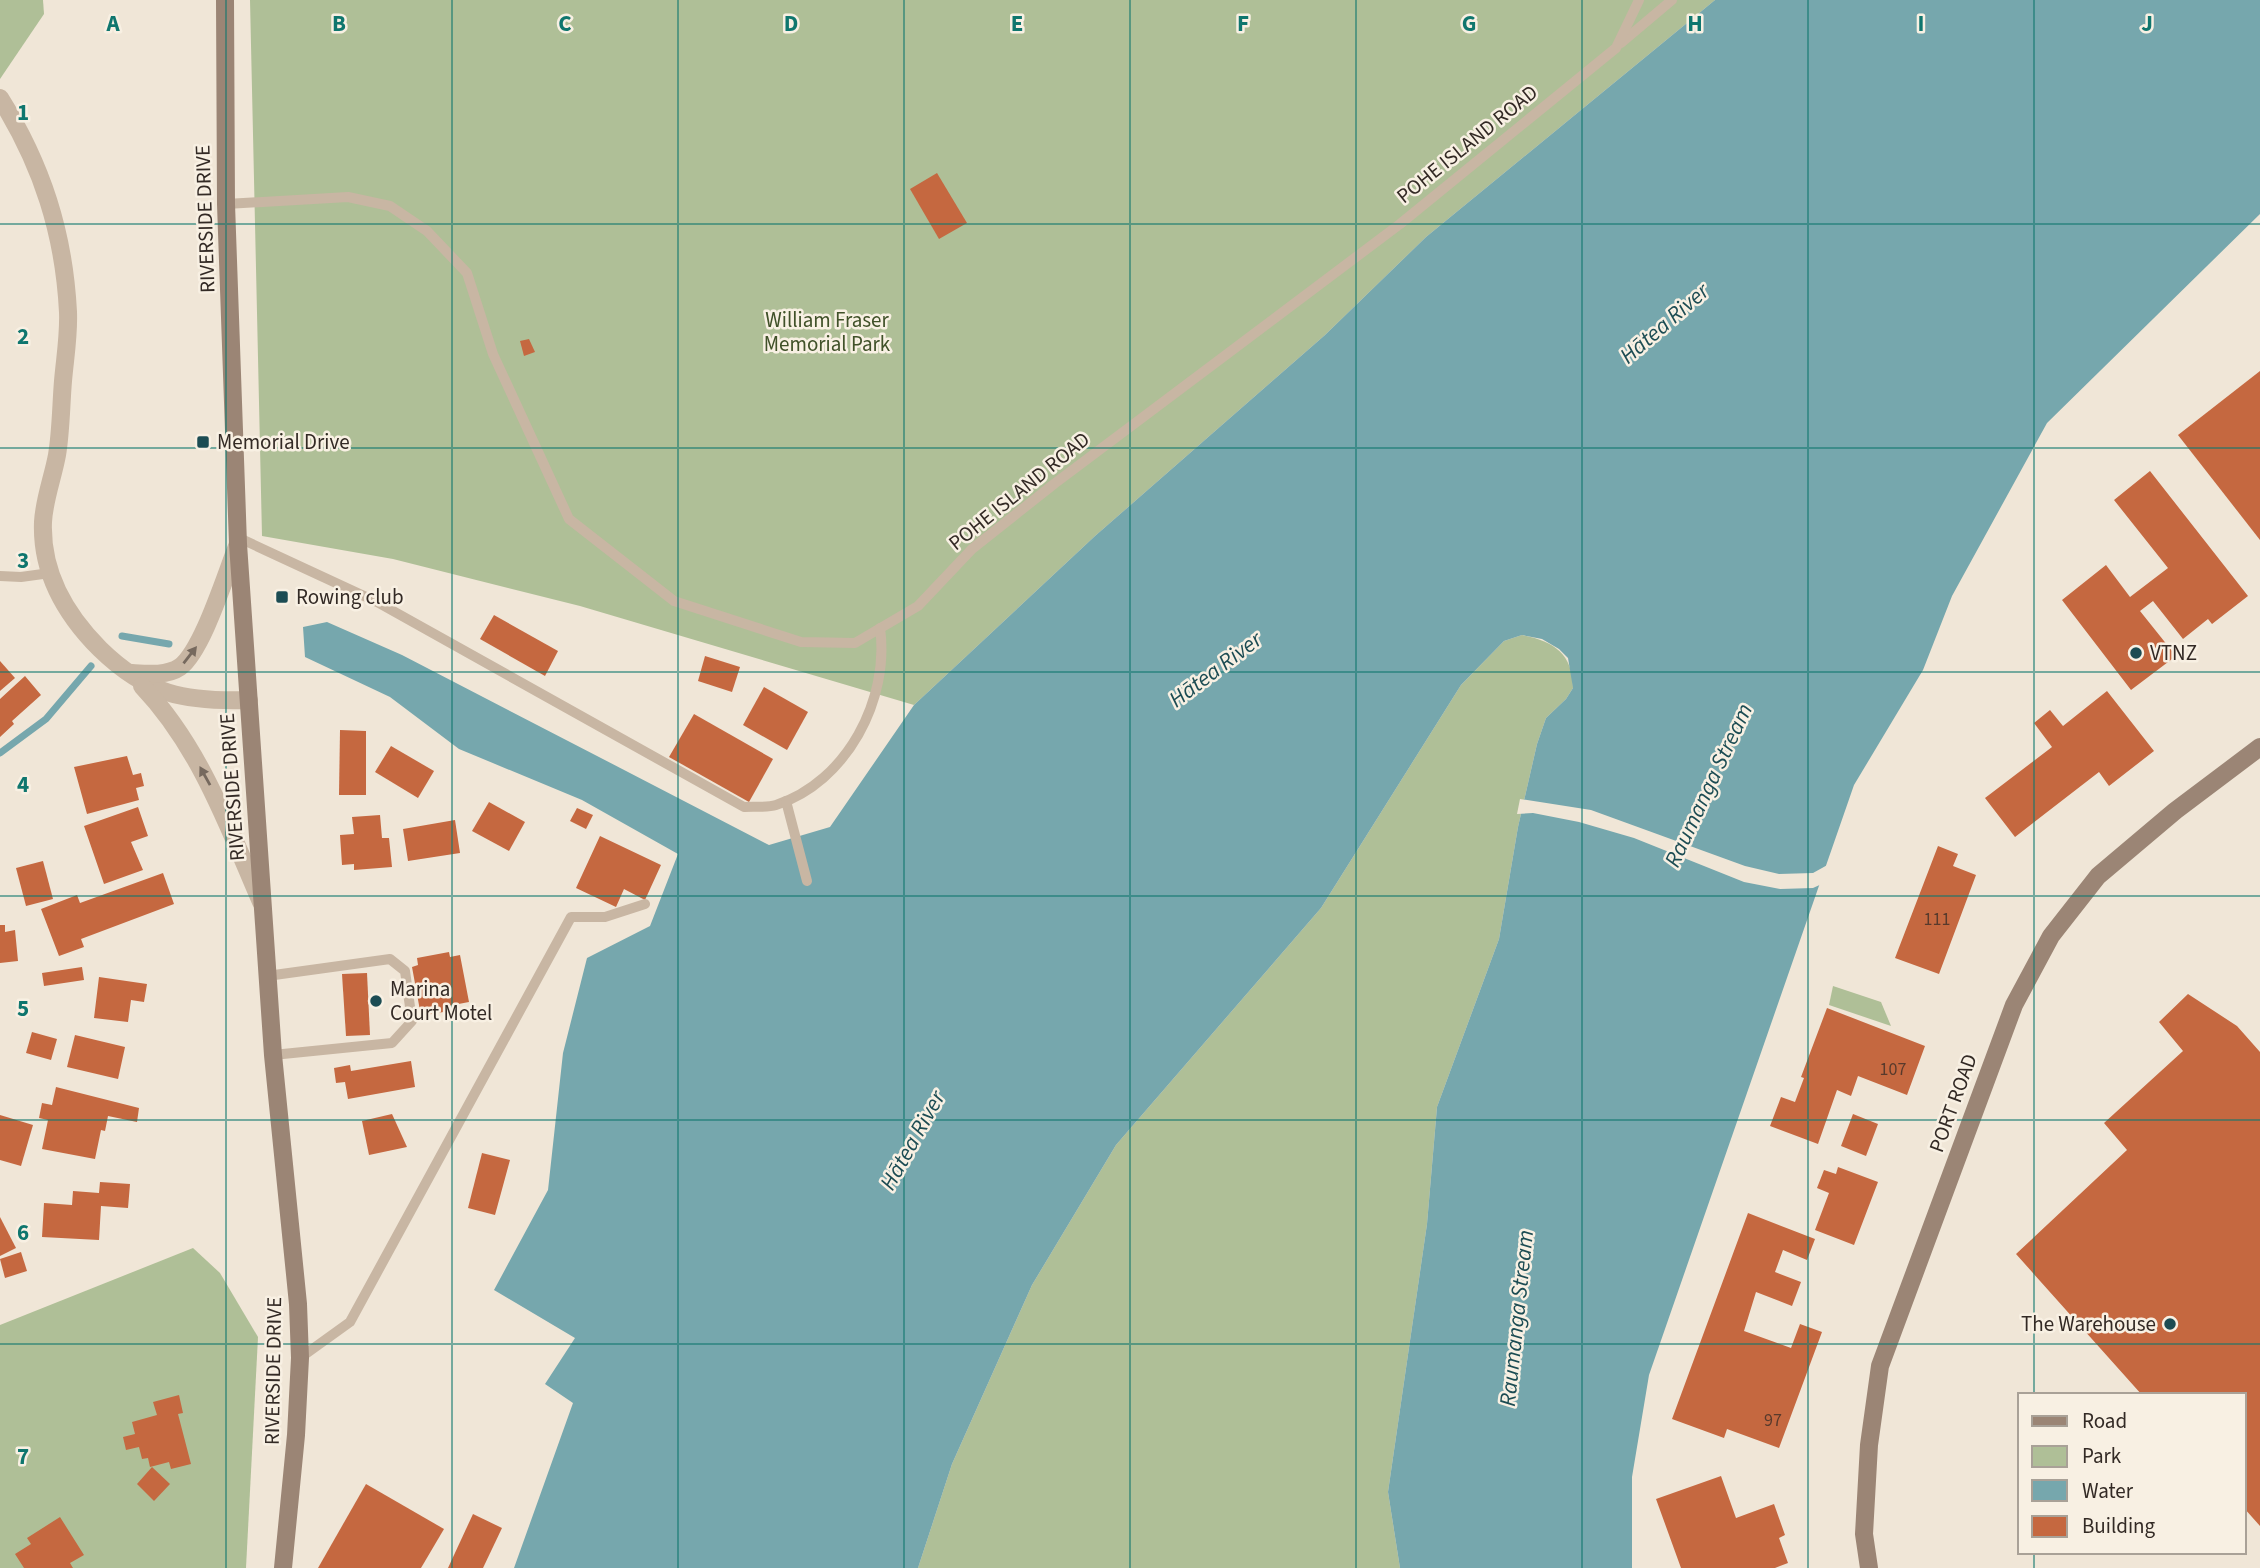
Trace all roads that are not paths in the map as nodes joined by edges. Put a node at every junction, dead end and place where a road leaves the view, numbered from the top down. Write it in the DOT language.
graph roads {
  1 [pos="225,0"];
  2 [pos="1639,0"];
  3 [pos="1672,0"];
  4 [pos="1616,47"];
  5 [pos="0,98"];
  6 [pos="226,204"];
  7 [pos="238,541"];
  8 [pos="50,573"];
  9 [pos="0,576"];
  10 [pos="880,628"];
  11 [pos="128,673"];
  12 [pos="249,700"];
  13 [pos="2260,747"];
  14 [pos="786,801"];
  15 [pos="807,881"];
  16 [pos="645,904"];
  17 [pos="263,905"];
  18 [pos="267,976"];
  19 [pos="273,1055"];
  20 [pos="300,1358"];
  21 [pos="282,1568"];
  22 [pos="1869,1568"];
  1 -- 6 [label="main road, RIVERSIDE DRIVE"];
  2 -- 4 [label="lane, POHE ISLAND ROAD"];
  3 -- 4 [label="lane, POHE ISLAND ROAD"];
  4 -- 10 [label="lane, POHE ISLAND ROAD"];
  5 -- 8 [label="street"];
  6 -- 7 [label="main road, RIVERSIDE DRIVE"];
  6 -- 10 [label="lane, POHE ISLAND ROAD"];
  11 -- 7 [label="street, one-way"];
  7 -- 12 [label="main road, RIVERSIDE DRIVE"];
  7 -- 14 [label="lane"];
  8 -- 9 [label="lane"];
  8 -- 11 [label="street"];
  10 -- 14 [label="lane"];
  11 -- 12 [label="street"];
  17 -- 11 [label="street, one-way"];
  12 -- 17 [label="main road, RIVERSIDE DRIVE"];
  13 -- 22 [label="main road, PORT ROAD"];
  14 -- 15 [label="lane"];
  16 -- 20 [label="lane"];
  17 -- 18 [label="main road, RIVERSIDE DRIVE"];
  18 -- 19 [label="main road, RIVERSIDE DRIVE"];
  18 -- 19 [label="lane"];
  19 -- 20 [label="main road, RIVERSIDE DRIVE"];
  20 -- 21 [label="main road, RIVERSIDE DRIVE"];
}
